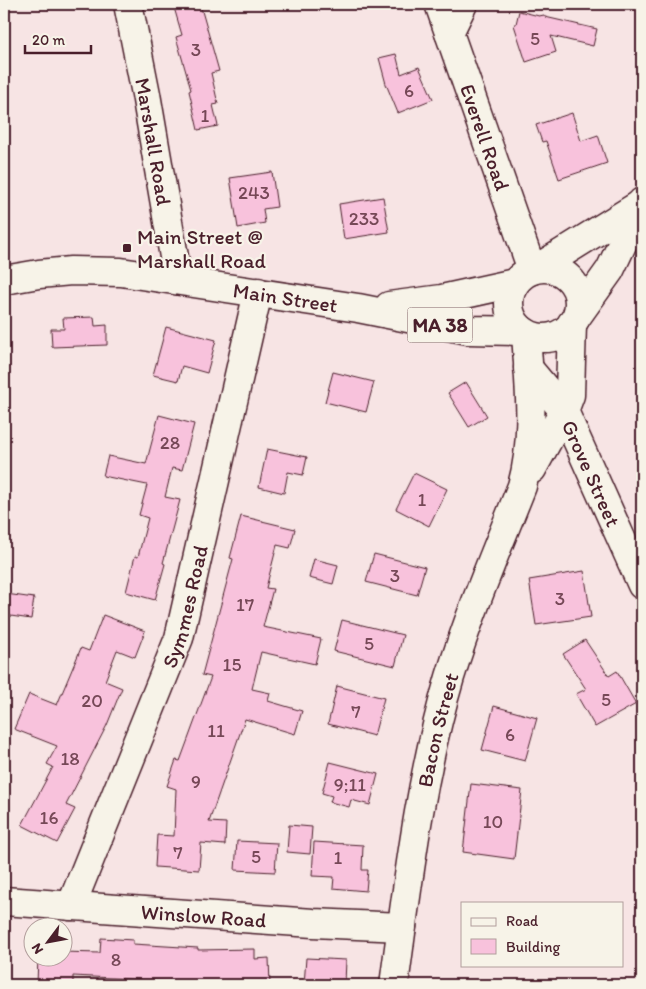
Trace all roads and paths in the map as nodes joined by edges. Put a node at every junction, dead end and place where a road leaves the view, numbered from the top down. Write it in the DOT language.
graph roads {
  1 [pos="128,4"];
  2 [pos="438,4"];
  3 [pos="463,4"];
  4 [pos="449,33"];
  5 [pos="642,204"];
  6 [pos="529,274"];
  7 [pos="4,280"];
  8 [pos="178,280"];
  9 [pos="258,292"];
  10 [pos="358,308"];
  11 [pos="574,321"];
  12 [pos="524,332"];
  13 [pos="528,368"];
  14 [pos="564,411"];
  15 [pos="522,486"];
  16 [pos="642,585"];
  17 [pos="4,901"];
  18 [pos="70,906"];
  19 [pos="402,927"];
  20 [pos="394,985"];
  1 -- 8 [label="main road, Marshall Road"];
  2 -- 4 [label="main road, Everell Road"];
  3 -- 4 [label="main road"];
  4 -- 6 [label="main road, Everell Road"];
  5 -- 6 [label="main road, Main Street / MA 38"];
  5 -- 11 [label="main road, Main Street / MA 38"];
  6 -- 10 [label="main road, Main Street / MA 38"];
  6 -- 11 [label="main road"];
  6 -- 12 [label="main road"];
  7 -- 8 [label="main road, Main Street / MA 38"];
  8 -- 9 [label="main road, Main Street / MA 38"];
  9 -- 10 [label="main road, Main Street / MA 38"];
  9 -- 18 [label="main road, Symmes Road"];
  10 -- 12 [label="main road, Main Street / MA 38"];
  11 -- 12 [label="main road, MA 38"];
  11 -- 14 [label="main road, Bacon Street"];
  12 -- 13 [label="main road, Bacon Street"];
  13 -- 14 [label="main road, Grove Street"];
  13 -- 15 [label="main road, Bacon Street"];
  14 -- 15 [label="main road, Bacon Street"];
  14 -- 16 [label="main road, Grove Street"];
  15 -- 19 [label="main road, Bacon Street"];
  17 -- 18 [label="main road, Winslow Road"];
  18 -- 19 [label="main road, Winslow Road"];
  19 -- 20 [label="main road, Bacon Street"];
}
